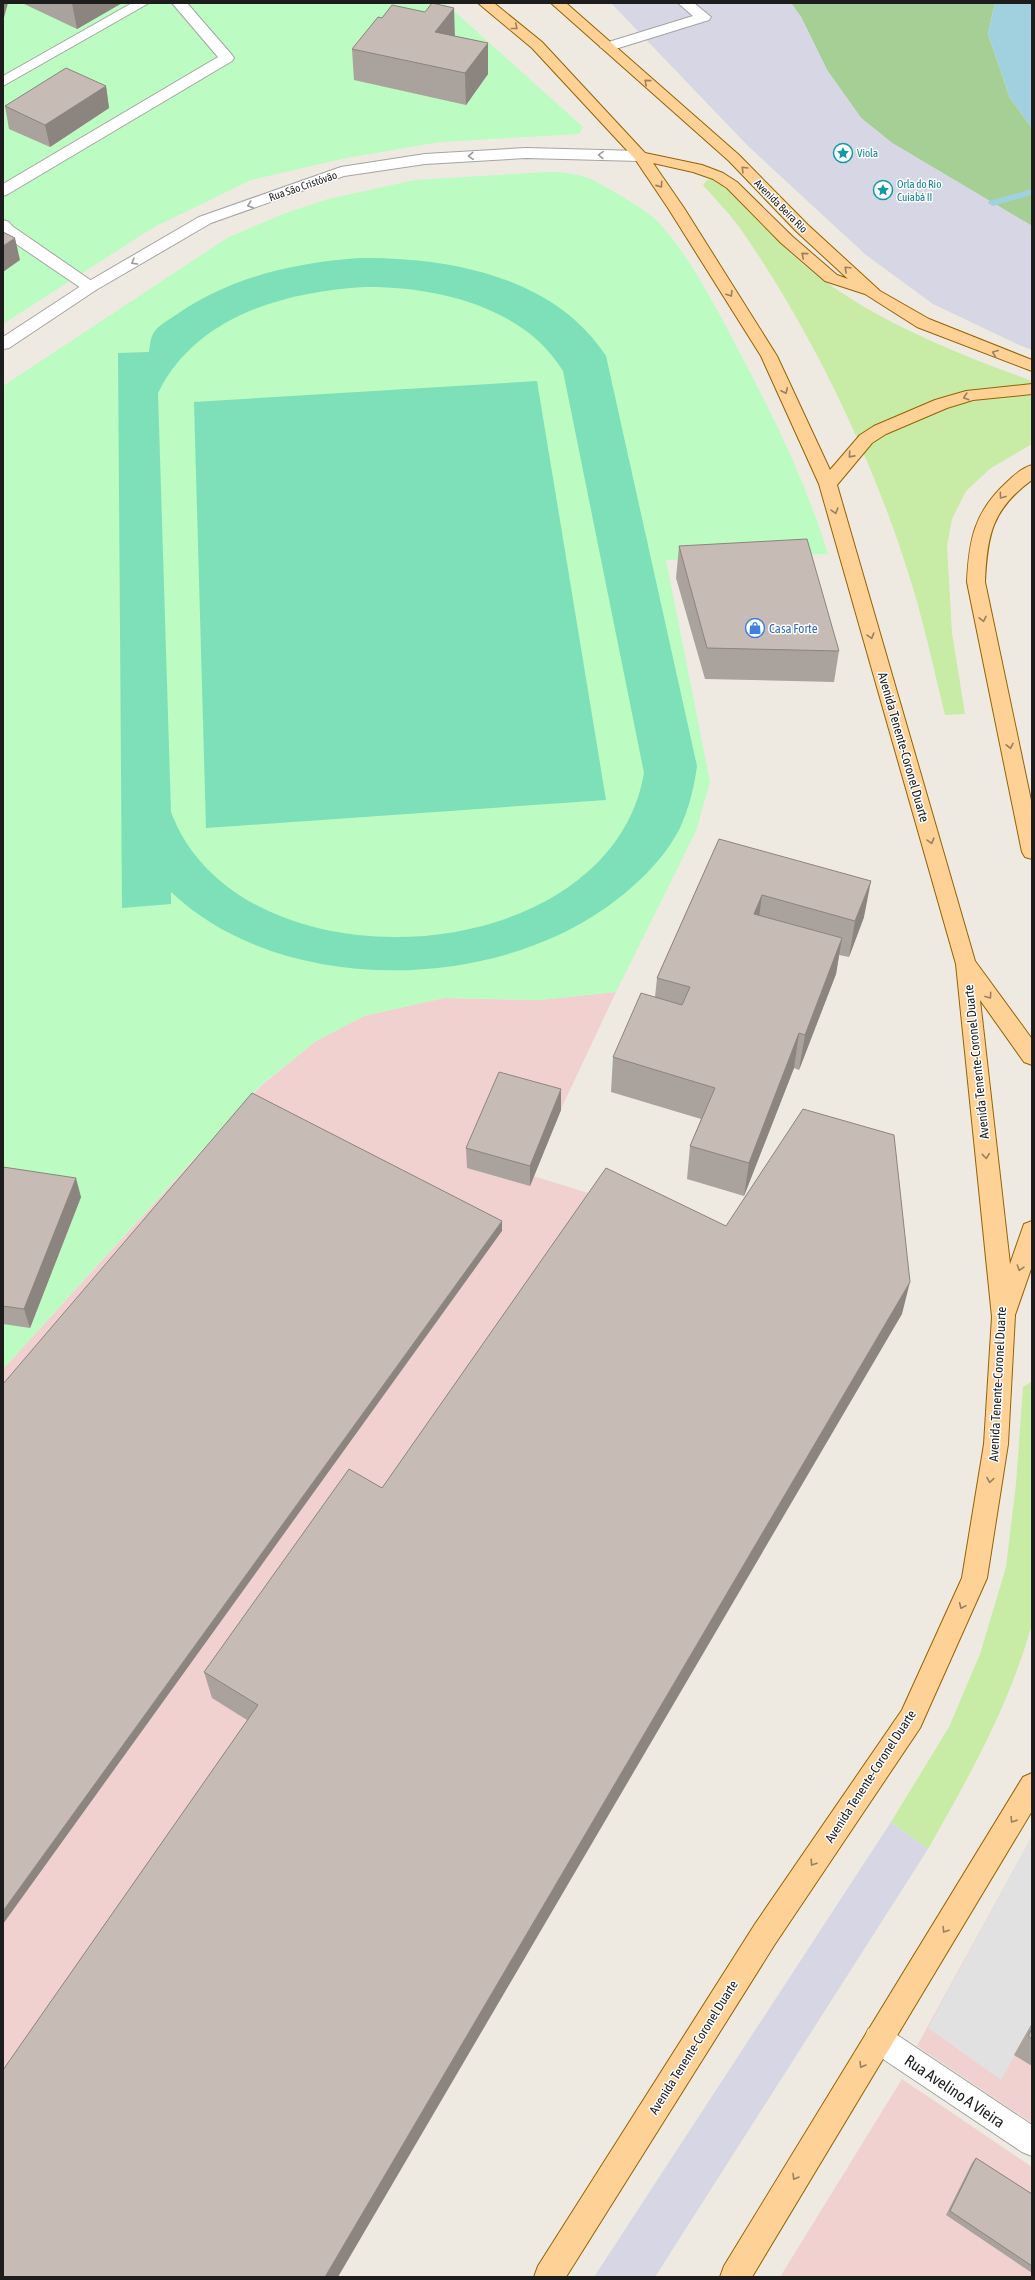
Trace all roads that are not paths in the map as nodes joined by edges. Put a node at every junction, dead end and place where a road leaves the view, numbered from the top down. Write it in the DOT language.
graph roads {
  1 [pos="142,3"];
  2 [pos="179,3"];
  3 [pos="485,3"];
  4 [pos="558,3"];
  5 [pos="685,3"];
  6 [pos="607,47"];
  7 [pos="3,82"];
  8 [pos="640,156"];
  9 [pos="3,191"];
  10 [pos="3,225"];
  11 [pos="90,287"];
  12 [pos="874,294"];
  13 [pos="3,344"];
  14 [pos="1032,366"];
  15 [pos="1032,389"];
  16 [pos="1032,471"];
  17 [pos="828,484"];
  18 [pos="1032,852"];
  19 [pos="966,964"];
  20 [pos="1032,1056"];
  21 [pos="1032,1231"];
  22 [pos="1004,1317"];
  23 [pos="1032,1786"];
  24 [pos="878,2039"];
  25 [pos="1032,2142"];
  26 [pos="549,2277"];
  27 [pos="735,2277"];
  1 -- 7 [label="street"];
  2 -- 9 [label="street"];
  3 -- 8 [label="main road, one-way"];
  4 -- 6 [label="main road, Avenida Beira Rio"];
  5 -- 6 [label="street"];
  12 -- 6 [label="main road, Avenida Beira Rio, one-way"];
  8 -- 11 [label="street, Rua São Cristóvão, one-way"];
  12 -- 8 [label="main road, one-way"];
  8 -- 17 [label="main road, Avenida Tenente-Coronel Duarte, one-way"];
  10 -- 11 [label="street"];
  11 -- 13 [label="street, Rua São Cristóvão"];
  14 -- 12 [label="main road, Avenida Beira Rio, one-way"];
  15 -- 17 [label="main road, one-way"];
  16 -- 18 [label="main road, one-way"];
  17 -- 19 [label="main road, Avenida Tenente-Coronel Duarte, one-way"];
  19 -- 20 [label="main road, one-way"];
  19 -- 22 [label="main road, Avenida Tenente-Coronel Duarte, one-way"];
  21 -- 22 [label="main road, one-way"];
  22 -- 26 [label="main road, Avenida Tenente-Coronel Duarte, one-way"];
  23 -- 24 [label="main road, one-way"];
  24 -- 25 [label="street, Rua Avelino A Vieira"];
  24 -- 27 [label="main road, one-way"];
}
